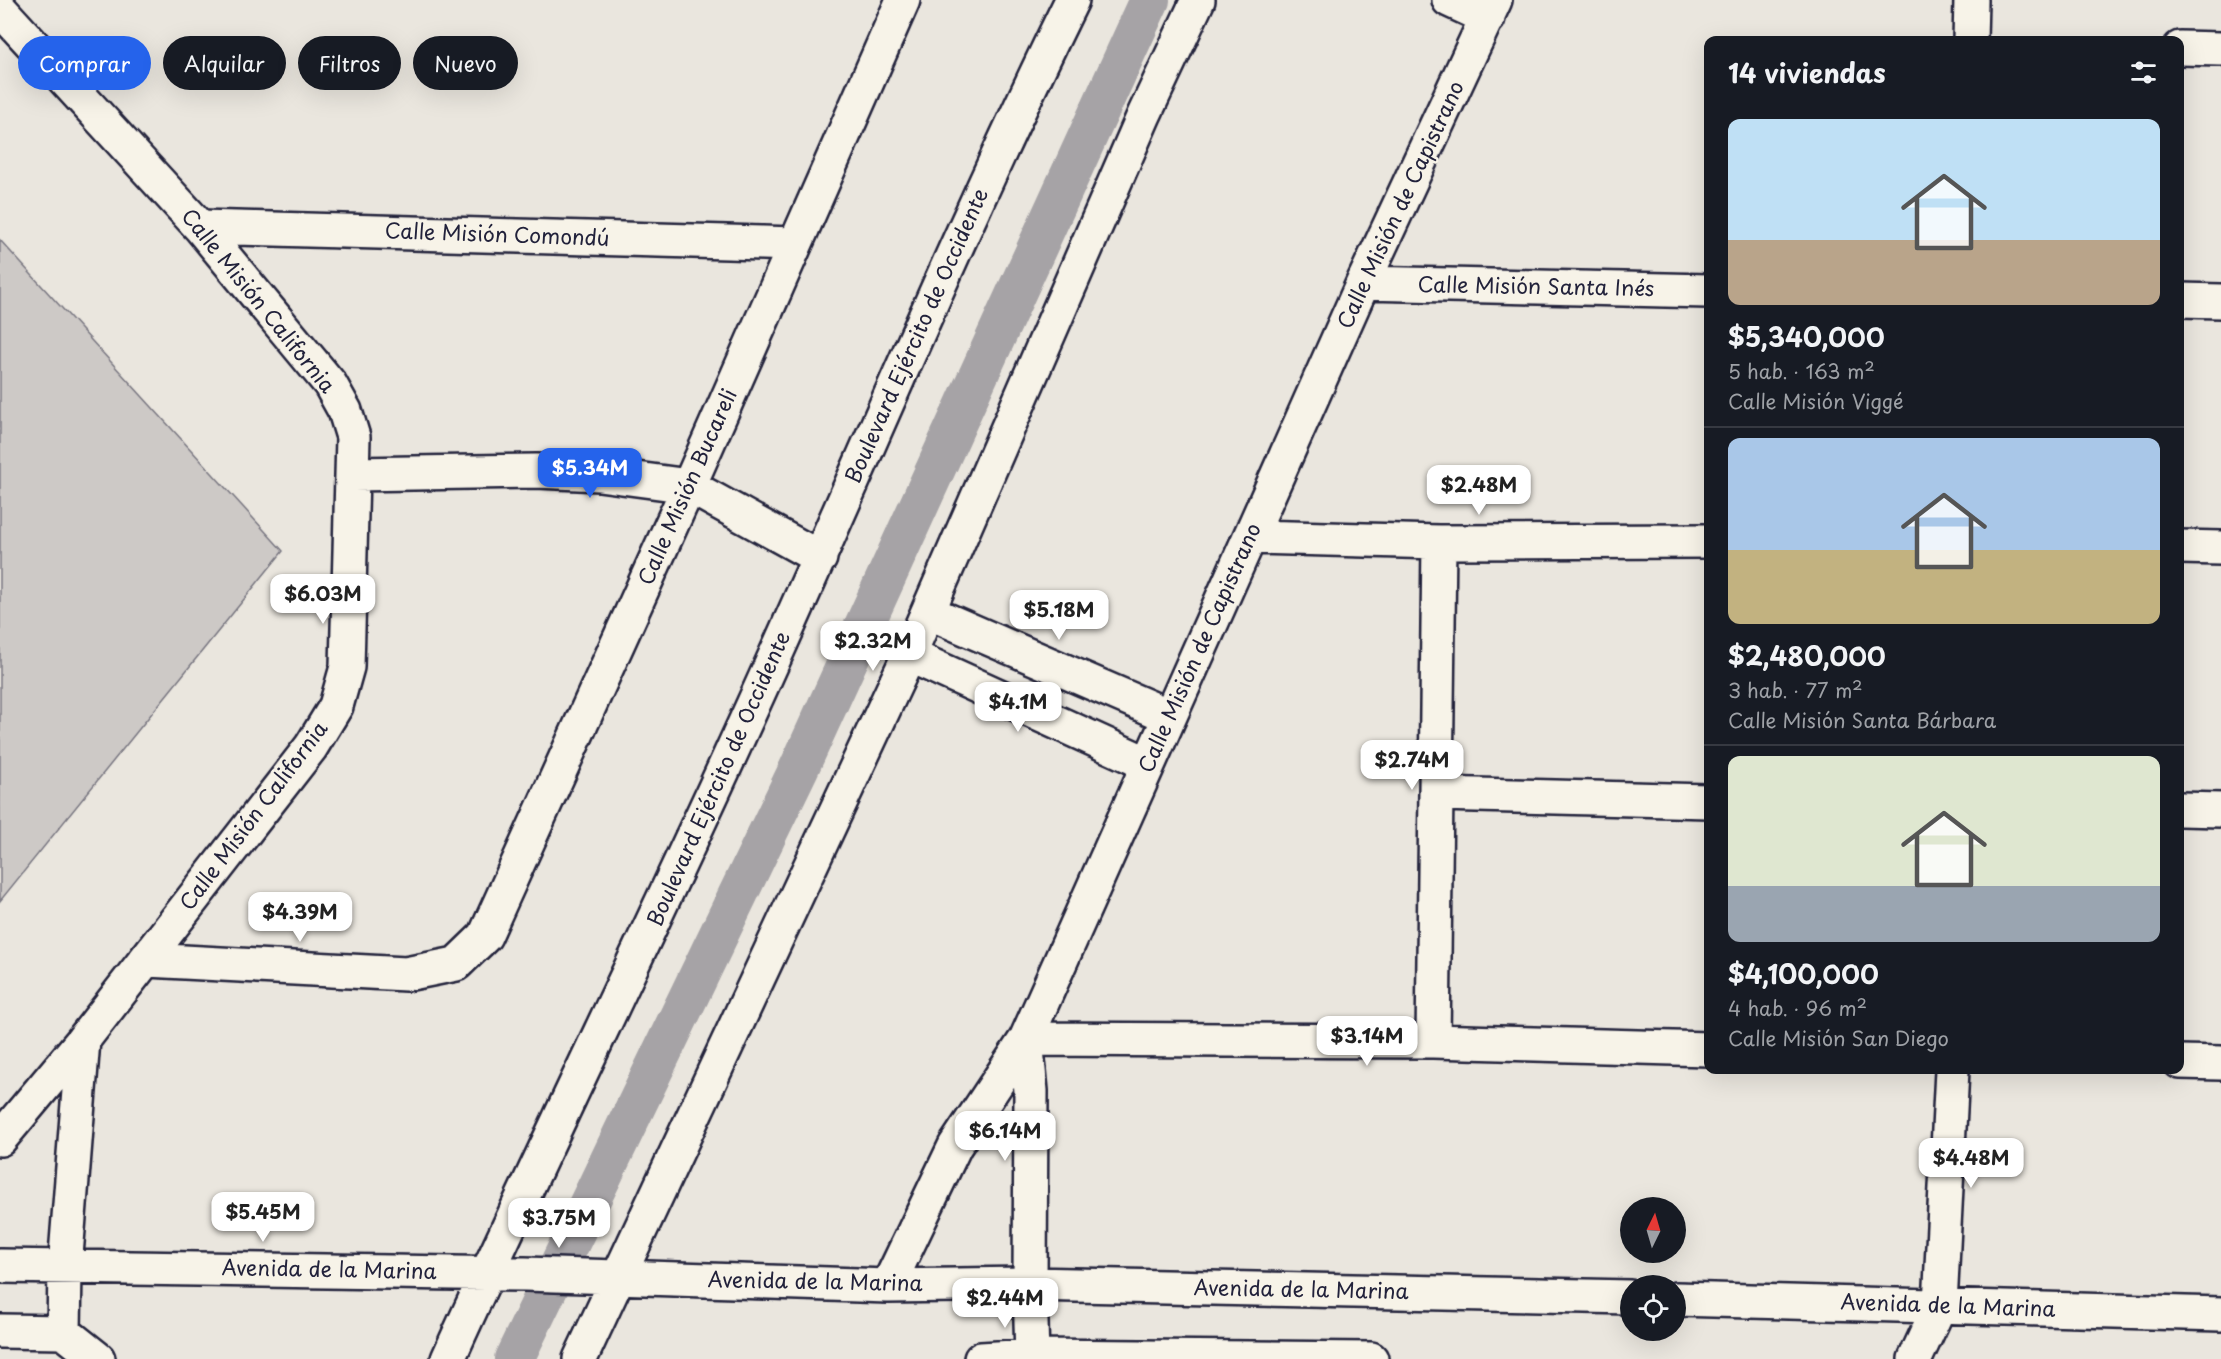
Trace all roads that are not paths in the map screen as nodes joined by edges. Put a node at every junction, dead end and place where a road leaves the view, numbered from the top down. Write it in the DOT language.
graph roads {
  1 [pos="903,0"];
  2 [pos="1072,0"];
  3 [pos="1198,0"];
  4 [pos="1449,0"];
  5 [pos="1971,0"];
  6 [pos="0,9"];
  7 [pos="1491,9"];
  8 [pos="1970,36"];
  9 [pos="2184,48"];
  10 [pos="2221,49"];
  11 [pos="200,227"];
  12 [pos="795,244"];
  13 [pos="1364,284"];
  14 [pos="1704,291"];
  15 [pos="2184,300"];
  16 [pos="2221,301"];
  17 [pos="354,474"];
  18 [pos="689,486"];
  19 [pos="1250,537"];
  20 [pos="1704,541"];
  21 [pos="1439,542"];
  22 [pos="2184,547"];
  23 [pos="2221,548"];
  24 [pos="820,558"];
  25 [pos="928,612"];
  26 [pos="909,655"];
  27 [pos="1169,716"];
  28 [pos="1148,764"];
  29 [pos="1438,794"];
  30 [pos="1704,801"];
  31 [pos="2184,810"];
  32 [pos="2221,810"];
  33 [pos="147,960"];
  34 [pos="1026,1039"];
  35 [pos="83,1040"];
  36 [pos="1433,1041"];
  37 [pos="1704,1049"];
  38 [pos="2184,1062"];
  39 [pos="2221,1063"];
  40 [pos="1952,1074"];
  41 [pos="0,1139"];
  42 [pos="0,1266"];
  43 [pos="65,1268"];
  44 [pos="486,1273"];
  45 [pos="604,1276"];
  46 [pos="1030,1284"];
  47 [pos="888,1286"];
  48 [pos="1620,1298"];
  49 [pos="1686,1299"];
  50 [pos="1940,1305"];
  51 [pos="2221,1314"];
  52 [pos="0,1331"];
  53 [pos="64,1332"];
  54 [pos="1031,1357"];
  55 [pos="99,1359"];
  56 [pos="448,1359"];
  57 [pos="580,1359"];
  58 [pos="981,1359"];
  59 [pos="1371,1359"];
  60 [pos="1915,1359"];
  1 -- 12 [label="street, Calle Misión Bucareli"];
  2 -- 24 [label="street, Boulevard Ejército de Occidente"];
  3 -- 25 [label="street"];
  4 -- 7 [label="street"];
  5 -- 8 [label="street"];
  6 -- 11 [label="street, Calle Misión California"];
  7 -- 13 [label="street, Calle Misión de Capistrano"];
  9 -- 10 [label="street"];
  11 -- 12 [label="street, Calle Misión Comondú"];
  11 -- 17 [label="street, Calle Misión California"];
  12 -- 18 [label="street, Calle Misión Bucareli"];
  13 -- 14 [label="street, Calle Misión Santa Inés"];
  13 -- 19 [label="street, Calle Misión de Capistrano"];
  15 -- 16 [label="street"];
  17 -- 18 [label="street"];
  17 -- 33 [label="street, Calle Misión California"];
  18 -- 24 [label="street"];
  18 -- 33 [label="street, Calle Misión Bucareli"];
  19 -- 21 [label="street"];
  19 -- 27 [label="street, Calle Misión de Capistrano"];
  20 -- 21 [label="street"];
  21 -- 29 [label="street"];
  22 -- 23 [label="street"];
  24 -- 44 [label="street, Boulevard Ejército de Occidente"];
  25 -- 26 [label="street"];
  25 -- 27 [label="street"];
  26 -- 28 [label="street"];
  26 -- 45 [label="street"];
  27 -- 28 [label="street, Calle Misión de Capistrano"];
  28 -- 34 [label="street, Calle Misión de Capistrano"];
  29 -- 30 [label="street"];
  29 -- 36 [label="street"];
  31 -- 32 [label="street"];
  33 -- 35 [label="street, Calle Misión California"];
  34 -- 36 [label="street"];
  34 -- 46 [label="street"];
  34 -- 47 [label="street, Calle Misión de Capistrano"];
  35 -- 41 [label="street, Calle Misión California"];
  35 -- 43 [label="street"];
  36 -- 37 [label="street"];
  38 -- 39 [label="street"];
  40 -- 50 [label="street"];
  42 -- 43 [label="street, Avenida de la Marina"];
  43 -- 44 [label="street, Avenida de la Marina"];
  43 -- 53 [label="street"];
  44 -- 45 [label="street, Avenida de la Marina"];
  44 -- 56 [label="street, Boulevard Ejército de Occidente"];
  45 -- 47 [label="street, Avenida de la Marina"];
  45 -- 57 [label="street"];
  46 -- 47 [label="street, Avenida de la Marina"];
  46 -- 48 [label="street, Avenida de la Marina"];
  46 -- 54 [label="street"];
  49 -- 50 [label="street, Avenida de la Marina"];
  50 -- 51 [label="street, Avenida de la Marina"];
  50 -- 60 [label="street"];
  52 -- 53 [label="street"];
  53 -- 55 [label="street"];
  54 -- 58 [label="street"];
  54 -- 59 [label="street"];
}
